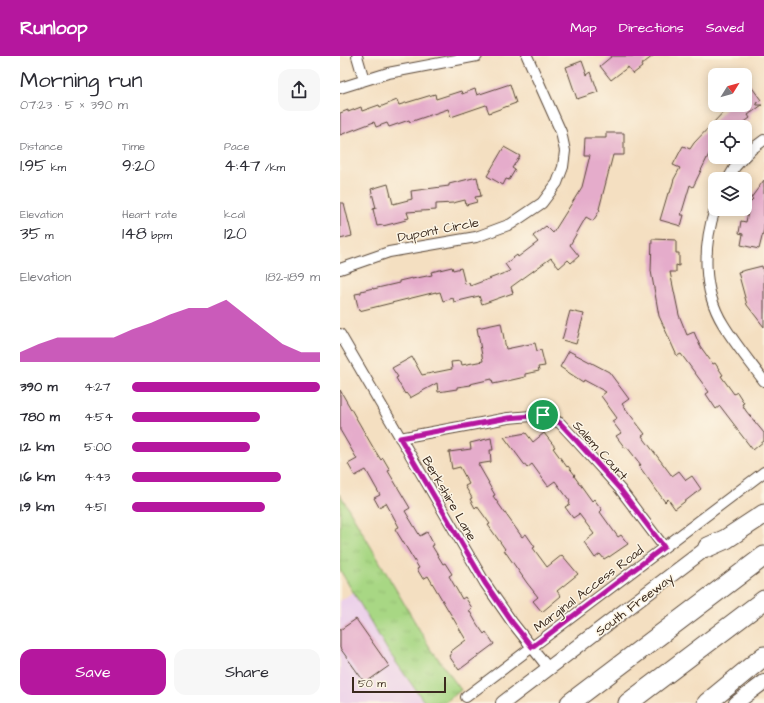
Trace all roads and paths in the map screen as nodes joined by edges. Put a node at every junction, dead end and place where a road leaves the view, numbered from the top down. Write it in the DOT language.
graph roads {
  1 [pos="357,56"];
  2 [pos="477,56"];
  3 [pos="527,56"];
  4 [pos="364,80"];
  5 [pos="340,88"];
  6 [pos="764,140"];
  7 [pos="752,149"];
  8 [pos="738,164"];
  9 [pos="732,172"];
  10 [pos="713,216"];
  11 [pos="340,269"];
  12 [pos="340,334"];
  13 [pos="764,381"];
  14 [pos="400,438"];
  15 [pos="764,472"];
  16 [pos="764,504"];
  17 [pos="764,514"];
  18 [pos="664,547"];
  19 [pos="708,547"];
  20 [pos="764,556"];
  21 [pos="764,600"];
  22 [pos="532,647"];
  23 [pos="764,656"];
  24 [pos="549,669"];
  25 [pos="764,682"];
  26 [pos="466,697"];
  27 [pos="503,703"];
  28 [pos="570,703"];
  29 [pos="628,703"];
  30 [pos="707,703"];
  31 [pos="736,703"];
  1 -- 4 [label="street"];
  2 -- 4 [label="street"];
  3 -- 11 [label="street, Dupont Circle"];
  4 -- 5 [label="street"];
  6 -- 7 [label="street"];
  8 -- 9 [label="street"];
  10 -- 13 [label="street"];
  12 -- 14 [label="street, Berkshire Lane"];
  14 -- 18 [label="street, Salem Court"];
  14 -- 22 [label="street, Berkshire Lane"];
  15 -- 18 [label="street, Marginal Access Road"];
  16 -- 19 [label="main road, South Freeway"];
  17 -- 19 [label="highway"];
  18 -- 22 [label="street, Marginal Access Road"];
  19 -- 24 [label="main road, South Freeway"];
  20 -- 28 [label="highway"];
  21 -- 29 [label="highway"];
  22 -- 24 [label="street, Berkshire Lane"];
  22 -- 26 [label="street, Marginal Access Road"];
  23 -- 30 [label="highway"];
  24 -- 27 [label="main road, South Freeway"];
  25 -- 31 [label="main road"];
}
